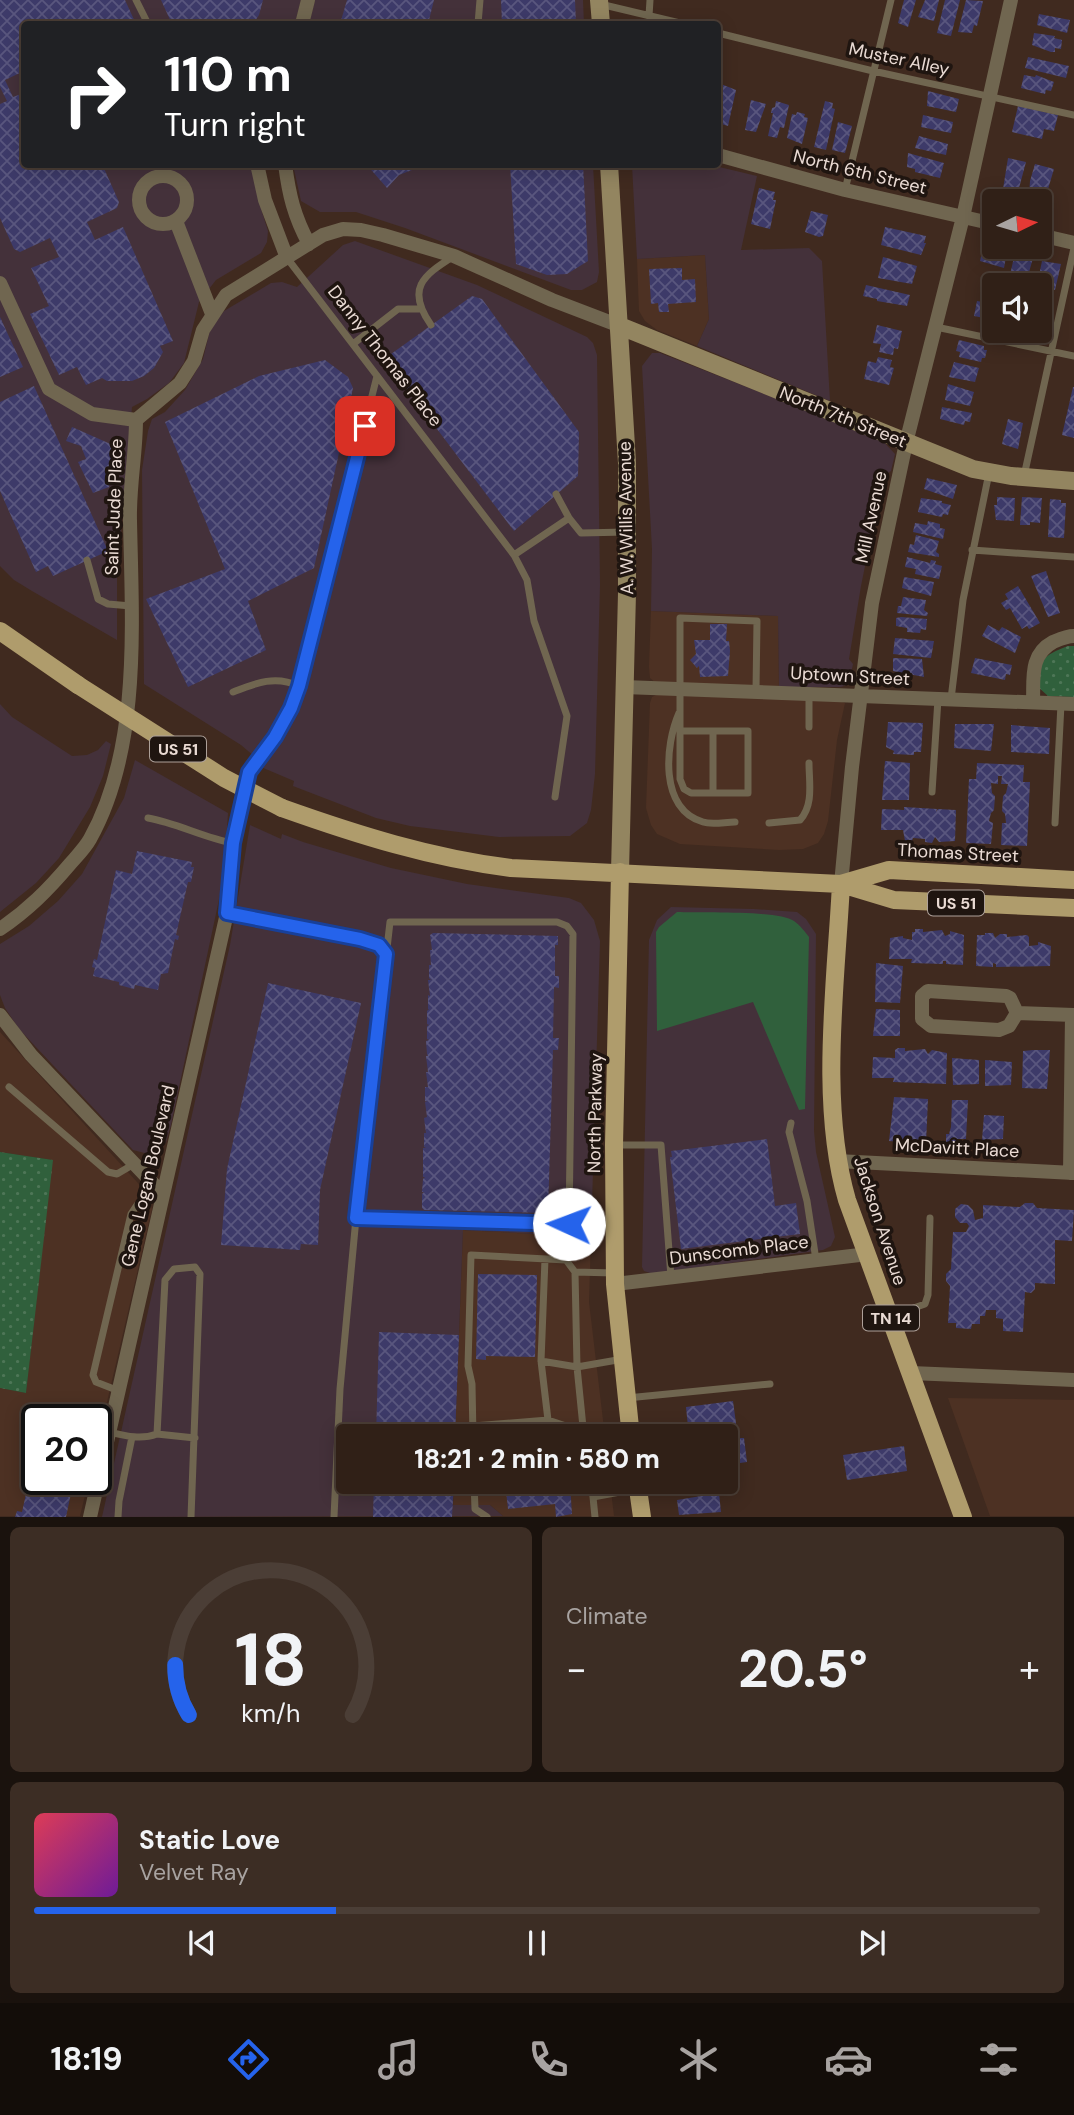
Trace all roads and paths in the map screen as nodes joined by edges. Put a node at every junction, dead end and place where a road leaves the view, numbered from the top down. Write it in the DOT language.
graph roads {
  1 [pos="136,0"];
  2 [pos="308,0"];
  3 [pos="480,0"];
  4 [pos="650,0"];
  5 [pos="891,0"];
  6 [pos="1010,0"];
  7 [pos="599,2"];
  8 [pos="649,16"];
  9 [pos="146,21"];
  10 [pos="303,21"];
  11 [pos="478,21"];
  12 [pos="601,21"];
  13 [pos="671,21"];
  14 [pos="721,34"];
  15 [pos="873,71"];
  16 [pos="989,95"];
  17 [pos="1074,115"];
  18 [pos="721,156"];
  19 [pos="258,168"];
  20 [pos="286,168"];
  21 [pos="609,168"];
  22 [pos="845,190"];
  23 [pos="963,217"];
  24 [pos="176,221"];
  25 [pos="982,221"];
  26 [pos="1052,239"];
  27 [pos="309,244"];
  28 [pos="1074,245"];
  29 [pos="454,256"];
  30 [pos="287,258"];
  31 [pos="0,283"];
  32 [pos="419,309"];
  33 [pos="212,314"];
  34 [pos="430,325"];
  35 [pos="620,326"];
  36 [pos="936,327"];
  37 [pos="353,344"];
  38 [pos="1052,350"];
  39 [pos="1074,356"];
  40 [pos="377,376"];
  41 [pos="136,420"];
  42 [pos="906,443"];
  43 [pos="990,472"];
  44 [pos="1024,477"];
  45 [pos="1074,481"];
  46 [pos="556,494"];
  47 [pos="569,518"];
  48 [pos="626,532"];
  49 [pos="972,550"];
  50 [pos="514,555"];
  51 [pos="1074,557"];
  52 [pos="87,561"];
  53 [pos="131,606"];
  54 [pos="0,631"];
  55 [pos="1074,636"];
  56 [pos="299,686"];
  57 [pos="624,687"];
  58 [pos="680,689"];
  59 [pos="756,690"];
  60 [pos="233,692"];
  61 [pos="809,693"];
  62 [pos="861,695"];
  63 [pos="945,700"];
  64 [pos="1033,702"];
  65 [pos="1068,704"];
  66 [pos="680,709"];
  67 [pos="809,727"];
  68 [pos="680,731"];
  69 [pos="713,731"];
  70 [pos="808,763"];
  71 [pos="932,792"];
  72 [pos="713,793"];
  73 [pos="555,797"];
  74 [pos="148,818"];
  75 [pos="735,822"];
  76 [pos="769,822"];
  77 [pos="1055,823"];
  78 [pos="233,843"];
  79 [pos="620,872"];
  80 [pos="1074,880"];
  81 [pos="841,884"];
  82 [pos="1074,908"];
  83 [pos="227,913"];
  84 [pos="0,929"];
  85 [pos="386,954"];
  86 [pos="1017,1013"];
  87 [pos="0,1015"];
  88 [pos="1073,1015"];
  89 [pos="9,1087"];
  90 [pos="1072,1098"];
  91 [pos="790,1123"];
  92 [pos="614,1145"];
  93 [pos="837,1161"];
  94 [pos="135,1164"];
  95 [pos="1072,1173"];
  96 [pos="163,1194"];
  97 [pos="356,1218"];
  98 [pos="930,1218"];
  99 [pos="569,1224"];
  100 [pos="615,1225"];
  101 [pos="868,1254"];
  102 [pos="545,1259"];
  103 [pos="816,1260"];
  104 [pos="575,1272"];
  105 [pos="671,1278"];
  106 [pos="615,1279"];
  107 [pos="891,1317"];
  108 [pos="623,1359"];
  109 [pos="541,1362"];
  110 [pos="577,1367"];
  111 [pos="911,1373"];
  112 [pos="1074,1380"];
  113 [pos="770,1384"];
  114 [pos="119,1391"];
  115 [pos="627,1398"];
  116 [pos="548,1420"];
  117 [pos="112,1423"];
  118 [pos="473,1424"];
  119 [pos="498,1424"];
  120 [pos="558,1424"];
  121 [pos="583,1424"];
  122 [pos="629,1424"];
  123 [pos="112,1432"];
  124 [pos="157,1434"];
  125 [pos="132,1437"];
  126 [pos="195,1438"];
  127 [pos="474,1494"];
  128 [pos="593,1494"];
  129 [pos="605,1494"];
  130 [pos="639,1494"];
  131 [pos="95,1495"];
  132 [pos="593,1497"];
  133 [pos="90,1517"];
  134 [pos="118,1517"];
  135 [pos="191,1517"];
  136 [pos="334,1517"];
  137 [pos="487,1517"];
  138 [pos="595,1517"];
  139 [pos="642,1517"];
  140 [pos="963,1517"];
  1 -- 9 [label="lane"];
  2 -- 10 [label="street"];
  3 -- 11 [label="lane"];
  4 -- 8 [label="lane"];
  5 -- 15 [label="lane"];
  6 -- 16 [label="street, Mill Avenue"];
  7 -- 8 [label="lane"];
  7 -- 12 [label="main road"];
  8 -- 13 [label="lane"];
  14 -- 15 [label="lane, Muster Alley"];
  15 -- 16 [label="lane, Muster Alley"];
  15 -- 22 [label="lane"];
  16 -- 17 [label="lane, Muster Alley"];
  16 -- 23 [label="street, Mill Avenue"];
  18 -- 22 [label="street, North 6th Street"];
  19 -- 30 [label="street, Danny Thomas Place"];
  20 -- 27 [label="street"];
  21 -- 35 [label="main road, A. W. Willis Avenue"];
  22 -- 23 [label="street, North 6th Street"];
  23 -- 25 [label="street, North 6th Street"];
  23 -- 36 [label="street, Mill Avenue"];
  24 -- 33 [label="street"];
  26 -- 28 [label="street"];
  27 -- 29 [label="street, Saint Jude Place"];
  27 -- 30 [label="street, Saint Jude Place"];
  28 -- 38 [label="lane"];
  29 -- 32 [label="lane"];
  29 -- 35 [label="street, Saint Jude Place"];
  30 -- 33 [label="street, Saint Jude Place"];
  30 -- 37 [label="lane, Danny Thomas Place"];
  31 -- 41 [label="street"];
  32 -- 34 [label="lane"];
  32 -- 37 [label="lane"];
  33 -- 41 [label="street, Saint Jude Place"];
  35 -- 42 [label="main road, North 7th Street"];
  35 -- 48 [label="main road, A. W. Willis Avenue"];
  36 -- 38 [label="lane"];
  36 -- 42 [label="street, Mill Avenue"];
  37 -- 40 [label="lane, Danny Thomas Place"];
  38 -- 39 [label="lane"];
  38 -- 44 [label="lane"];
  40 -- 50 [label="lane, Danny Thomas Place"];
  40 -- 56 [label="lane"];
  41 -- 53 [label="street, Saint Jude Place"];
  42 -- 43 [label="main road, North 7th Street"];
  42 -- 62 [label="street, Mill Avenue"];
  43 -- 44 [label="main road, North 7th Street"];
  43 -- 49 [label="lane"];
  44 -- 45 [label="main road, North 7th Street"];
  46 -- 47 [label="lane"];
  47 -- 48 [label="lane"];
  47 -- 50 [label="lane"];
  48 -- 57 [label="main road, A. W. Willis Avenue"];
  49 -- 51 [label="lane"];
  49 -- 63 [label="lane"];
  50 -- 73 [label="lane, Danny Thomas Place"];
  52 -- 53 [label="lane"];
  53 -- 84 [label="street, Saint Jude Place"];
  54 -- 79 [label="main road, US 51, bridge"];
  55 -- 64 [label="street"];
  56 -- 60 [label="lane"];
  56 -- 78 [label="lane"];
  57 -- 58 [label="street, Uptown Street"];
  57 -- 79 [label="main road, A. W. Willis Avenue"];
  58 -- 59 [label="street, Uptown Street"];
  58 -- 59 [label="lane"];
  58 -- 66 [label="lane"];
  59 -- 61 [label="street, Uptown Street"];
  61 -- 62 [label="street, Uptown Street"];
  61 -- 67 [label="lane"];
  62 -- 63 [label="street, Uptown Street"];
  62 -- 81 [label="street, Mill Avenue"];
  63 -- 64 [label="street, Uptown Street"];
  63 -- 71 [label="lane"];
  64 -- 65 [label="street, Uptown Street"];
  65 -- 77 [label="lane"];
  66 -- 68 [label="lane"];
  66 -- 75 [label="lane"];
  68 -- 69 [label="lane"];
  68 -- 72 [label="lane"];
  69 -- 72 [label="lane"];
  69 -- 72 [label="lane"];
  70 -- 76 [label="lane"];
  74 -- 78 [label="lane"];
  78 -- 83 [label="street, Gene Logan Boulevard"];
  79 -- 81 [label="main road, Thomas Street / US 51"];
  79 -- 92 [label="main road, North Parkway"];
  80 -- 81 [label="main road, Thomas Street / US 51"];
  81 -- 82 [label="main road, Thomas Street / US 51"];
  81 -- 93 [label="main road, Jackson Avenue / TN 14"];
  83 -- 85 [label="lane"];
  83 -- 96 [label="street, Gene Logan Boulevard"];
  85 -- 97 [label="lane"];
  85 -- 99 [label="lane"];
  86 -- 86 [label="street"];
  86 -- 88 [label="street"];
  87 -- 94 [label="street"];
  88 -- 90 [label="street"];
  89 -- 94 [label="lane"];
  90 -- 95 [label="street"];
  91 -- 103 [label="lane"];
  92 -- 100 [label="main road, North Parkway"];
  92 -- 105 [label="lane"];
  93 -- 95 [label="street, McDavitt Place"];
  93 -- 101 [label="main road, Jackson Avenue / TN 14"];
  94 -- 96 [label="street"];
  96 -- 114 [label="street, Gene Logan Boulevard"];
  96 -- 114 [label="lane"];
  97 -- 99 [label="lane"];
  97 -- 136 [label="lane"];
  98 -- 107 [label="lane"];
  99 -- 100 [label="lane"];
  100 -- 106 [label="main road, North Parkway"];
  101 -- 103 [label="street, Dunscomb Place"];
  101 -- 107 [label="main road, Jackson Avenue / TN 14"];
  102 -- 104 [label="lane"];
  102 -- 109 [label="lane"];
  102 -- 118 [label="lane"];
  103 -- 105 [label="street, Dunscomb Place"];
  104 -- 106 [label="lane"];
  104 -- 110 [label="lane"];
  105 -- 106 [label="street, Dunscomb Place"];
  106 -- 108 [label="main road, North Parkway"];
  107 -- 111 [label="main road, Jackson Avenue / TN 14"];
  108 -- 110 [label="lane"];
  108 -- 115 [label="main road, North Parkway"];
  109 -- 110 [label="lane"];
  109 -- 116 [label="lane"];
  110 -- 121 [label="lane"];
  111 -- 112 [label="street"];
  111 -- 140 [label="main road, Jackson Avenue / TN 14"];
  113 -- 115 [label="lane"];
  114 -- 117 [label="street, Gene Logan Boulevard"];
  115 -- 122 [label="main road, North Parkway"];
  116 -- 119 [label="lane"];
  116 -- 120 [label="lane"];
  123 -- 125 [label="lane"];
  124 -- 125 [label="lane"];
  124 -- 126 [label="lane"];
  124 -- 126 [label="lane"];
  125 -- 134 [label="lane"];
  126 -- 135 [label="lane"];
  127 -- 137 [label="lane"];
  128 -- 132 [label="lane"];
  129 -- 132 [label="lane"];
  130 -- 139 [label="main road"];
  131 -- 133 [label="street, Gene Logan Boulevard"];
  132 -- 138 [label="lane"];
}
